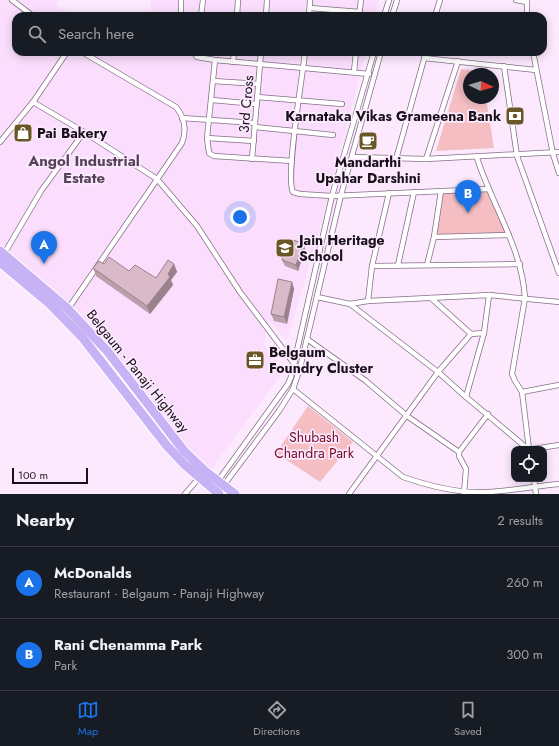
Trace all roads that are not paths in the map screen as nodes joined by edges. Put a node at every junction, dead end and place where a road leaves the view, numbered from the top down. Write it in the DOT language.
graph roads {
  1 [pos="12,0"];
  2 [pos="181,0"];
  3 [pos="203,0"];
  4 [pos="238,0"];
  5 [pos="267,0"];
  6 [pos="310,0"];
  7 [pos="361,0"];
  8 [pos="389,0"];
  9 [pos="397,0"];
  10 [pos="440,0"];
  11 [pos="516,0"];
  12 [pos="527,1"];
  13 [pos="310,8"];
  14 [pos="28,12"];
  15 [pos="181,12"];
  16 [pos="202,12"];
  17 [pos="237,12"];
  18 [pos="266,12"];
  19 [pos="310,12"];
  20 [pos="343,12"];
  21 [pos="360,12"];
  22 [pos="385,12"];
  23 [pos="393,12"];
  24 [pos="437,12"];
  25 [pos="527,12"];
  26 [pos="64,56"];
  27 [pos="89,56"];
  28 [pos="204,56"];
  29 [pos="234,56"];
  30 [pos="261,56"];
  31 [pos="305,56"];
  32 [pos="356,56"];
  33 [pos="373,56"];
  34 [pos="380,56"];
  35 [pos="534,56"];
  36 [pos="424,58"];
  37 [pos="215,60"];
  38 [pos="233,62"];
  39 [pos="458,62"];
  40 [pos="260,65"];
  41 [pos="504,66"];
  42 [pos="304,69"];
  43 [pos="536,70"];
  44 [pos="354,72"];
  45 [pos="368,74"];
  46 [pos="375,75"];
  47 [pos="213,81"];
  48 [pos="258,84"];
  49 [pos="257,97"];
  50 [pos="212,100"];
  51 [pos="298,100"];
  52 [pos="33,102"];
  53 [pos="257,104"];
  54 [pos="342,104"];
  55 [pos="182,118"];
  56 [pos="210,119"];
  57 [pos="255,125"];
  58 [pos="295,131"];
  59 [pos="84,132"];
  60 [pos="333,135"];
  61 [pos="207,138"];
  62 [pos="254,141"];
  63 [pos="0,142"];
  64 [pos="559,152"];
  65 [pos="553,154"];
  66 [pos="517,156"];
  67 [pos="252,158"];
  68 [pos="353,158"];
  69 [pos="477,158"];
  70 [pos="396,159"];
  71 [pos="426,159"];
  72 [pos="292,161"];
  73 [pos="559,173"];
  74 [pos="157,178"];
  75 [pos="489,189"];
  76 [pos="441,191"];
  77 [pos="414,192"];
  78 [pos="389,194"];
  79 [pos="341,195"];
  80 [pos="332,196"];
  81 [pos="509,235"];
  82 [pos="434,237"];
  83 [pos="2,252"];
  84 [pos="0,262"];
  85 [pos="520,264"];
  86 [pos="398,265"];
  87 [pos="427,265"];
  88 [pos="372,266"];
  89 [pos="559,273"];
  90 [pos="488,295"];
  91 [pos="318,297"];
  92 [pos="431,298"];
  93 [pos="525,298"];
  94 [pos="368,301"];
  95 [pos="559,302"];
  96 [pos="350,304"];
  97 [pos="68,308"];
  98 [pos="484,333"];
  99 [pos="471,334"];
  100 [pos="307,339"];
  101 [pos="295,364"];
  102 [pos="300,368"];
  103 [pos="438,372"];
  104 [pos="559,385"];
  105 [pos="293,389"];
  106 [pos="522,392"];
  107 [pos="466,397"];
  108 [pos="488,414"];
  109 [pos="407,416"];
  110 [pos="559,445"];
  111 [pos="525,446"];
  112 [pos="529,446"];
  113 [pos="547,447"];
  114 [pos="459,452"];
  115 [pos="376,456"];
  116 [pos="199,478"];
  117 [pos="534,482"];
  118 [pos="559,484"];
  119 [pos="535,486"];
  120 [pos="218,489"];
  121 [pos="464,493"];
  122 [pos="488,493"];
  123 [pos="185,494"];
  124 [pos="235,494"];
  125 [pos="348,494"];
  126 [pos="536,494"];
  1 -- 14 [label="street"];
  2 -- 15 [label="street"];
  3 -- 16 [label="street"];
  4 -- 17 [label="street"];
  5 -- 18 [label="street"];
  6 -- 13 [label="street"];
  7 -- 21 [label="street"];
  8 -- 22 [label="street"];
  9 -- 23 [label="street"];
  10 -- 24 [label="street"];
  11 -- 12 [label="street"];
  12 -- 25 [label="street"];
  13 -- 19 [label="street"];
  13 -- 20 [label="street"];
  26 -- 52 [label="street"];
  27 -- 55 [label="street"];
  28 -- 37 [label="street"];
  29 -- 38 [label="street"];
  30 -- 40 [label="street, 3rd Cross"];
  31 -- 42 [label="street"];
  32 -- 44 [label="street"];
  33 -- 45 [label="street"];
  34 -- 46 [label="street"];
  35 -- 43 [label="street"];
  36 -- 39 [label="street"];
  36 -- 70 [label="street"];
  37 -- 38 [label="street"];
  37 -- 47 [label="street"];
  38 -- 40 [label="street"];
  39 -- 41 [label="street"];
  39 -- 71 [label="street"];
  40 -- 42 [label="street"];
  40 -- 48 [label="street, 3rd Cross"];
  41 -- 43 [label="street"];
  41 -- 66 [label="street"];
  42 -- 44 [label="street"];
  42 -- 51 [label="street"];
  43 -- 65 [label="street"];
  44 -- 45 [label="street"];
  45 -- 46 [label="street"];
  45 -- 80 [label="street"];
  46 -- 68 [label="street"];
  47 -- 48 [label="street"];
  47 -- 50 [label="street"];
  48 -- 49 [label="street, 3rd Cross"];
  49 -- 51 [label="street"];
  49 -- 53 [label="street, 3rd Cross"];
  50 -- 53 [label="street"];
  50 -- 56 [label="street"];
  51 -- 54 [label="street"];
  51 -- 58 [label="street"];
  52 -- 59 [label="street"];
  52 -- 63 [label="street"];
  53 -- 57 [label="street, 3rd Cross"];
  55 -- 56 [label="street"];
  55 -- 74 [label="street"];
  56 -- 57 [label="street"];
  56 -- 61 [label="street"];
  57 -- 58 [label="street"];
  57 -- 62 [label="street, 3rd Cross"];
  58 -- 60 [label="street"];
  58 -- 72 [label="street"];
  59 -- 74 [label="street"];
  59 -- 83 [label="street"];
  61 -- 62 [label="street"];
  61 -- 67 [label="street"];
  62 -- 67 [label="street, 3rd Cross"];
  64 -- 65 [label="street"];
  65 -- 66 [label="street"];
  65 -- 73 [label="street"];
  66 -- 69 [label="street"];
  66 -- 89 [label="street"];
  67 -- 72 [label="street"];
  68 -- 70 [label="street"];
  68 -- 79 [label="street"];
  69 -- 71 [label="street"];
  69 -- 75 [label="street"];
  70 -- 71 [label="street"];
  72 -- 80 [label="street"];
  74 -- 97 [label="street"];
  74 -- 101 [label="street"];
  75 -- 76 [label="street"];
  75 -- 81 [label="street"];
  76 -- 77 [label="street"];
  76 -- 82 [label="street"];
  77 -- 78 [label="street"];
  77 -- 86 [label="street"];
  78 -- 79 [label="street"];
  78 -- 88 [label="street"];
  79 -- 80 [label="street"];
  79 -- 91 [label="street"];
  80 -- 101 [label="street"];
  81 -- 82 [label="street"];
  81 -- 85 [label="street"];
  82 -- 87 [label="street"];
  83 -- 97 [label="highway, Belgaum - Panaji Highway"];
  84 -- 116 [label="highway"];
  85 -- 87 [label="street"];
  85 -- 93 [label="street"];
  86 -- 87 [label="street"];
  86 -- 88 [label="street"];
  88 -- 94 [label="street"];
  90 -- 92 [label="street"];
  90 -- 93 [label="street"];
  90 -- 98 [label="street"];
  91 -- 96 [label="street"];
  91 -- 100 [label="street"];
  92 -- 94 [label="street"];
  92 -- 99 [label="street"];
  93 -- 95 [label="street"];
  93 -- 106 [label="street"];
  94 -- 96 [label="street"];
  96 -- 103 [label="street"];
  97 -- 120 [label="highway, Belgaum - Panaji Highway"];
  98 -- 99 [label="street"];
  98 -- 107 [label="street"];
  99 -- 103 [label="street"];
  100 -- 102 [label="street"];
  100 -- 109 [label="street"];
  101 -- 102 [label="street"];
  101 -- 120 [label="street"];
  102 -- 105 [label="street"];
  103 -- 107 [label="street"];
  103 -- 109 [label="street"];
  104 -- 106 [label="street"];
  105 -- 115 [label="street"];
  105 -- 120 [label="street"];
  106 -- 112 [label="street"];
  107 -- 108 [label="street"];
  108 -- 111 [label="street"];
  108 -- 114 [label="street"];
  109 -- 114 [label="street"];
  109 -- 115 [label="street"];
  110 -- 113 [label="street"];
  114 -- 121 [label="street"];
  115 -- 121 [label="street"];
  115 -- 125 [label="street"];
  116 -- 120 [label="highway"];
  116 -- 123 [label="street"];
  117 -- 119 [label="street"];
  118 -- 119 [label="street"];
  119 -- 122 [label="street"];
  119 -- 126 [label="street"];
  120 -- 124 [label="highway, Belgaum - Panaji Highway"];
  121 -- 122 [label="street"];
}
